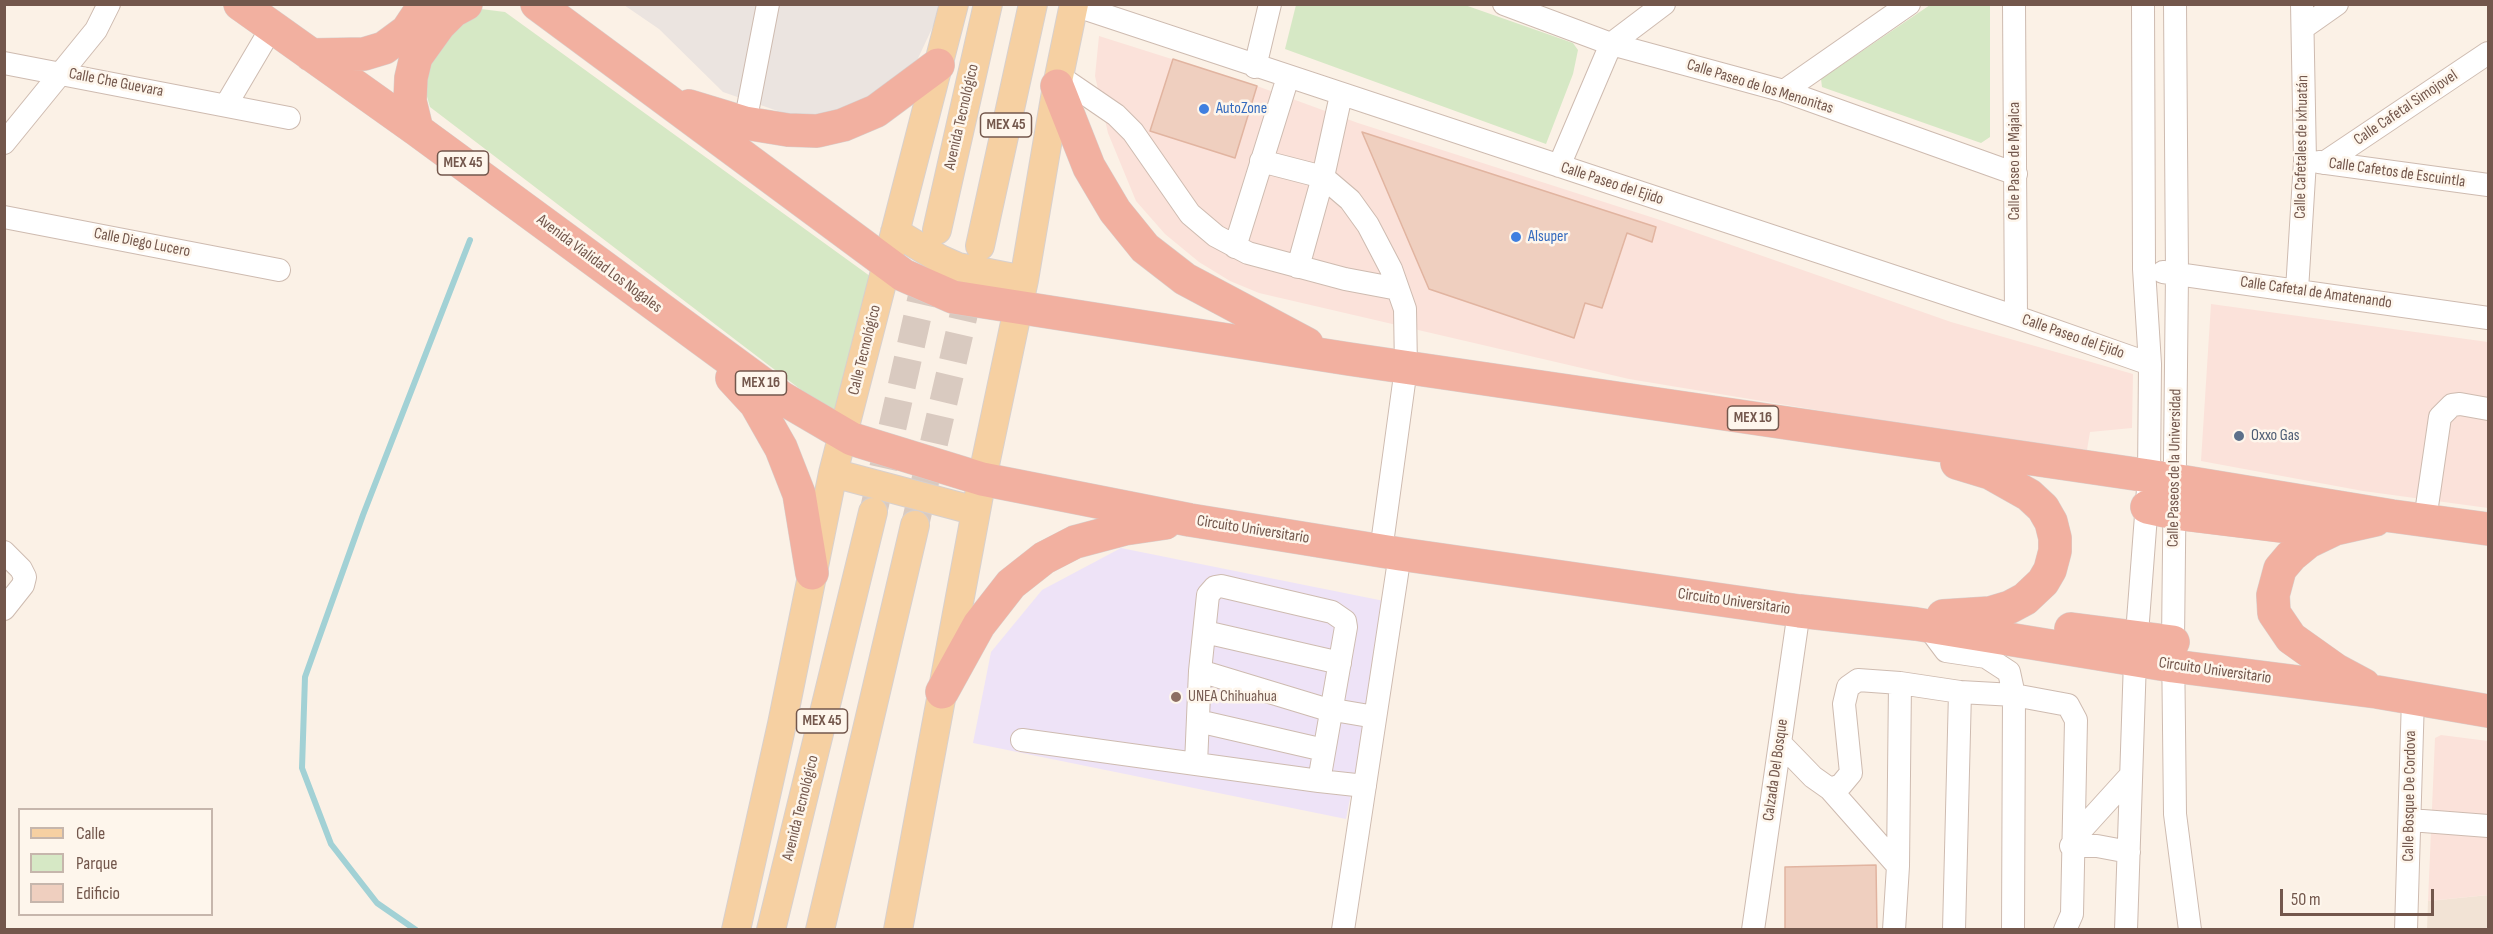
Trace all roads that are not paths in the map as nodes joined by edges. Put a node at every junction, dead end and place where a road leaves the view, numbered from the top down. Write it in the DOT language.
graph roads {
  1 [pos="109,4"];
  2 [pos="240,4"];
  3 [pos="425,4"];
  4 [pos="466,4"];
  5 [pos="537,4"];
  6 [pos="768,4"];
  7 [pos="954,4"];
  8 [pos="988,4"];
  9 [pos="1033,4"];
  10 [pos="1269,4"];
  11 [pos="1504,4"];
  12 [pos="1664,4"];
  13 [pos="1909,4"];
  14 [pos="2014,4"];
  15 [pos="2143,4"];
  16 [pos="2175,4"];
  17 [pos="2302,4"];
  18 [pos="2337,4"];
  19 [pos="1074,5"];
  20 [pos="272,27"];
  21 [pos="2303,28"];
  22 [pos="1611,44"];
  23 [pos="2488,53"];
  24 [pos="311,54"];
  25 [pos="4,63"];
  26 [pos="939,65"];
  27 [pos="1255,67"];
  28 [pos="60,72"];
  29 [pos="1288,77"];
  30 [pos="1058,81"];
  31 [pos="1784,91"];
  32 [pos="1341,95"];
  33 [pos="663,96"];
  34 [pos="226,105"];
  35 [pos="289,118"];
  36 [pos="746,123"];
  37 [pos="417,130"];
  38 [pos="4,143"];
  39 [pos="1262,161"];
  40 [pos="2315,162"];
  41 [pos="1559,166"];
  42 [pos="2016,174"];
  43 [pos="1323,177"];
  44 [pos="2488,185"];
  45 [pos="4,217"];
  46 [pos="937,230"];
  47 [pos="895,232"];
  48 [pos="980,246"];
  49 [pos="1235,248"];
  50 [pos="887,264"];
  51 [pos="1298,267"];
  52 [pos="2144,269"];
  53 [pos="279,270"];
  54 [pos="2177,274"];
  55 [pos="1398,289"];
  56 [pos="2297,290"];
  57 [pos="1021,294"];
  58 [pos="2016,317"];
  59 [pos="2488,318"];
  60 [pos="683,327"];
  61 [pos="1330,356"];
  62 [pos="2150,364"];
  63 [pos="1406,368"];
  64 [pos="2488,409"];
  65 [pos="1861,434"];
  66 [pos="843,435"];
  67 [pos="833,473"];
  68 [pos="982,479"];
  69 [pos="2162,494"];
  70 [pos="976,511"];
  71 [pos="873,512"];
  72 [pos="2391,516"];
  73 [pos="2425,519"];
  74 [pos="1190,520"];
  75 [pos="915,525"];
  76 [pos="2335,529"];
  77 [pos="2488,529"];
  78 [pos="4,552"];
  79 [pos="1390,553"];
  80 [pos="812,573"];
  81 [pos="4,609"];
  82 [pos="1799,611"];
  83 [pos="1968,616"];
  84 [pos="1922,626"];
  85 [pos="1205,632"];
  86 [pos="2136,648"];
  87 [pos="2173,654"];
  88 [pos="1340,663"];
  89 [pos="1200,672"];
  90 [pos="1900,683"];
  91 [pos="942,692"];
  92 [pos="2377,692"];
  93 [pos="1960,693"];
  94 [pos="2014,695"];
  95 [pos="2413,698"];
  96 [pos="1332,710"];
  97 [pos="2488,711"];
  98 [pos="1375,717"];
  99 [pos="1198,721"];
  100 [pos="1022,740"];
  101 [pos="1780,743"];
  102 [pos="1324,750"];
  103 [pos="1196,764"];
  104 [pos="2131,776"];
  105 [pos="1319,782"];
  106 [pos="1365,786"];
  107 [pos="1830,789"];
  108 [pos="2410,820"];
  109 [pos="2488,826"];
  110 [pos="2072,846"];
  111 [pos="2129,852"];
  112 [pos="1898,866"];
  113 [pos="736,930"];
  114 [pos="771,930"];
  115 [pos="820,930"];
  116 [pos="898,930"];
  117 [pos="1343,930"];
  118 [pos="1753,930"];
  119 [pos="1894,930"];
  120 [pos="1954,930"];
  121 [pos="2013,930"];
  122 [pos="2065,930"];
  123 [pos="2126,930"];
  124 [pos="2190,930"];
  125 [pos="2406,930"];
  1 -- 28 [label="street"];
  2 -- 20 [label="highway, Avenida Vialidad Los Nogales / MEX 45"];
  3 -- 24 [label="highway"];
  4 -- 37 [label="highway"];
  5 -- 33 [label="highway"];
  6 -- 36 [label="street"];
  7 -- 26 [label="main road, Calle Tecnológico"];
  8 -- 46 [label="main road, Avenida Tecnológico / MEX 45"];
  9 -- 48 [label="main road, MEX 45"];
  10 -- 27 [label="street"];
  11 -- 22 [label="street, Calle Paseo de los Menonitas"];
  12 -- 22 [label="street"];
  13 -- 31 [label="street"];
  14 -- 42 [label="street, Calle Paseo de Majalca"];
  15 -- 52 [label="street, Calle Paseos de la Universidad"];
  16 -- 54 [label="street, Calle Paseos de la Universidad"];
  17 -- 21 [label="street, Calle Cafetales de Ixhuatán"];
  18 -- 21 [label="street"];
  19 -- 27 [label="street, Calle Paseo del Ejido"];
  19 -- 30 [label="main road"];
  20 -- 24 [label="highway, Avenida Vialidad Los Nogales / MEX 45"];
  20 -- 34 [label="street"];
  21 -- 40 [label="street, Calle Cafetales de Ixhuatán"];
  22 -- 31 [label="street, Calle Paseo de los Menonitas"];
  22 -- 41 [label="street"];
  23 -- 40 [label="street, Calle Cafetal Simojovel"];
  24 -- 37 [label="highway, Avenida Vialidad Los Nogales / MEX 45"];
  25 -- 28 [label="street, Calle Che Guevara"];
  26 -- 36 [label="highway"];
  26 -- 47 [label="main road, Calle Tecnológico"];
  27 -- 29 [label="street, Calle Paseo del Ejido"];
  28 -- 34 [label="street, Calle Che Guevara"];
  28 -- 38 [label="street"];
  29 -- 32 [label="street, Calle Paseo del Ejido"];
  29 -- 39 [label="street"];
  30 -- 49 [label="street"];
  30 -- 57 [label="main road"];
  30 -- 61 [label="highway"];
  31 -- 42 [label="street, Calle Paseo de los Menonitas"];
  32 -- 41 [label="street, Calle Paseo del Ejido"];
  32 -- 43 [label="street"];
  33 -- 36 [label="highway"];
  33 -- 50 [label="highway"];
  34 -- 35 [label="street, Calle Che Guevara"];
  37 -- 60 [label="highway, Avenida Vialidad Los Nogales / MEX 45"];
  39 -- 43 [label="street"];
  39 -- 49 [label="street"];
  40 -- 44 [label="street, Calle Cafetos de Escuintla"];
  40 -- 56 [label="street, Calle Cafetales de Ixhuatán"];
  41 -- 58 [label="street, Calle Paseo del Ejido"];
  42 -- 58 [label="street, Calle Paseo de Majalca"];
  43 -- 51 [label="street"];
  43 -- 55 [label="street"];
  45 -- 53 [label="street, Calle Diego Lucero"];
  47 -- 50 [label="main road, Calle Tecnológico"];
  47 -- 57 [label="main road"];
  49 -- 51 [label="street"];
  50 -- 57 [label="highway"];
  50 -- 66 [label="main road, Calle Tecnológico"];
  51 -- 55 [label="street"];
  52 -- 54 [label="street, Calle Cafetal de Amatenando"];
  52 -- 62 [label="street, Calle Paseos de la Universidad"];
  54 -- 56 [label="street, Calle Cafetal de Amatenando"];
  54 -- 69 [label="street, Calle Paseos de la Universidad"];
  55 -- 63 [label="street"];
  56 -- 59 [label="street, Calle Cafetal de Amatenando"];
  57 -- 61 [label="highway, MEX 16"];
  57 -- 68 [label="main road"];
  58 -- 62 [label="street, Calle Paseo del Ejido"];
  60 -- 66 [label="highway, Avenida Vialidad Los Nogales / MEX 16"];
  60 -- 80 [label="highway, MEX 45"];
  61 -- 63 [label="highway, MEX 16"];
  62 -- 69 [label="street, Calle Paseos de la Universidad"];
  63 -- 65 [label="highway, MEX 16"];
  63 -- 79 [label="street"];
  64 -- 73 [label="street"];
  65 -- 69 [label="highway, MEX 16"];
  65 -- 83 [label="highway"];
  66 -- 67 [label="main road, Calle Tecnológico"];
  66 -- 68 [label="highway, Avenida Vialidad Los Nogales / MEX 16"];
  67 -- 70 [label="main road"];
  67 -- 80 [label="main road, Calle Tecnológico"];
  68 -- 70 [label="main road"];
  68 -- 74 [label="highway, Circuito Universitario / MEX 16"];
  69 -- 72 [label="highway, MEX 16"];
  69 -- 76 [label="highway"];
  69 -- 86 [label="street, Calle Paseos de la Universidad"];
  69 -- 87 [label="street, Calle Paseos de la Universidad"];
  70 -- 91 [label="main road"];
  71 -- 114 [label="main road, Avenida Tecnológico / MEX 45"];
  72 -- 73 [label="highway, MEX 16"];
  72 -- 76 [label="highway"];
  73 -- 77 [label="highway, MEX 16"];
  74 -- 79 [label="highway, Circuito Universitario / MEX 16"];
  74 -- 91 [label="highway"];
  75 -- 115 [label="main road, MEX 45"];
  76 -- 92 [label="highway"];
  78 -- 81 [label="street"];
  79 -- 82 [label="highway, Circuito Universitario / MEX 16"];
  79 -- 98 [label="street"];
  80 -- 113 [label="main road, MEX 45"];
  82 -- 84 [label="highway, Circuito Universitario / MEX 16"];
  82 -- 101 [label="street, Calzada Del Bosque"];
  83 -- 84 [label="highway"];
  83 -- 86 [label="highway"];
  84 -- 86 [label="highway, Circuito Universitario / MEX 16"];
  84 -- 94 [label="street"];
  85 -- 88 [label="street"];
  85 -- 88 [label="street"];
  85 -- 89 [label="street"];
  86 -- 87 [label="highway, Circuito Universitario / MEX 16"];
  86 -- 104 [label="street, Calle Paseos de la Universidad"];
  87 -- 92 [label="highway, Circuito Universitario / MEX 16"];
  87 -- 124 [label="street, Calle Paseos de la Universidad"];
  88 -- 96 [label="street"];
  89 -- 96 [label="street"];
  89 -- 99 [label="street"];
  90 -- 93 [label="street"];
  90 -- 107 [label="street"];
  90 -- 112 [label="street"];
  91 -- 116 [label="main road"];
  92 -- 95 [label="highway, Circuito Universitario / MEX 16"];
  93 -- 94 [label="street"];
  93 -- 120 [label="street"];
  94 -- 110 [label="street"];
  94 -- 121 [label="street"];
  95 -- 97 [label="highway, Circuito Universitario / MEX 16"];
  95 -- 108 [label="street, Calle Bosque De Cordova"];
  96 -- 98 [label="street"];
  96 -- 102 [label="street"];
  98 -- 106 [label="street"];
  99 -- 102 [label="street"];
  99 -- 103 [label="street"];
  100 -- 103 [label="street"];
  101 -- 107 [label="street"];
  101 -- 118 [label="street, Calzada Del Bosque"];
  102 -- 105 [label="street"];
  103 -- 105 [label="street"];
  104 -- 110 [label="street"];
  104 -- 111 [label="street, Calle Paseos de la Universidad"];
  105 -- 106 [label="street"];
  106 -- 117 [label="street"];
  107 -- 112 [label="street"];
  108 -- 109 [label="street"];
  108 -- 125 [label="street, Calle Bosque De Cordova"];
  110 -- 111 [label="street"];
  110 -- 122 [label="street"];
  111 -- 123 [label="street, Calle Paseos de la Universidad"];
  112 -- 119 [label="street"];
}
